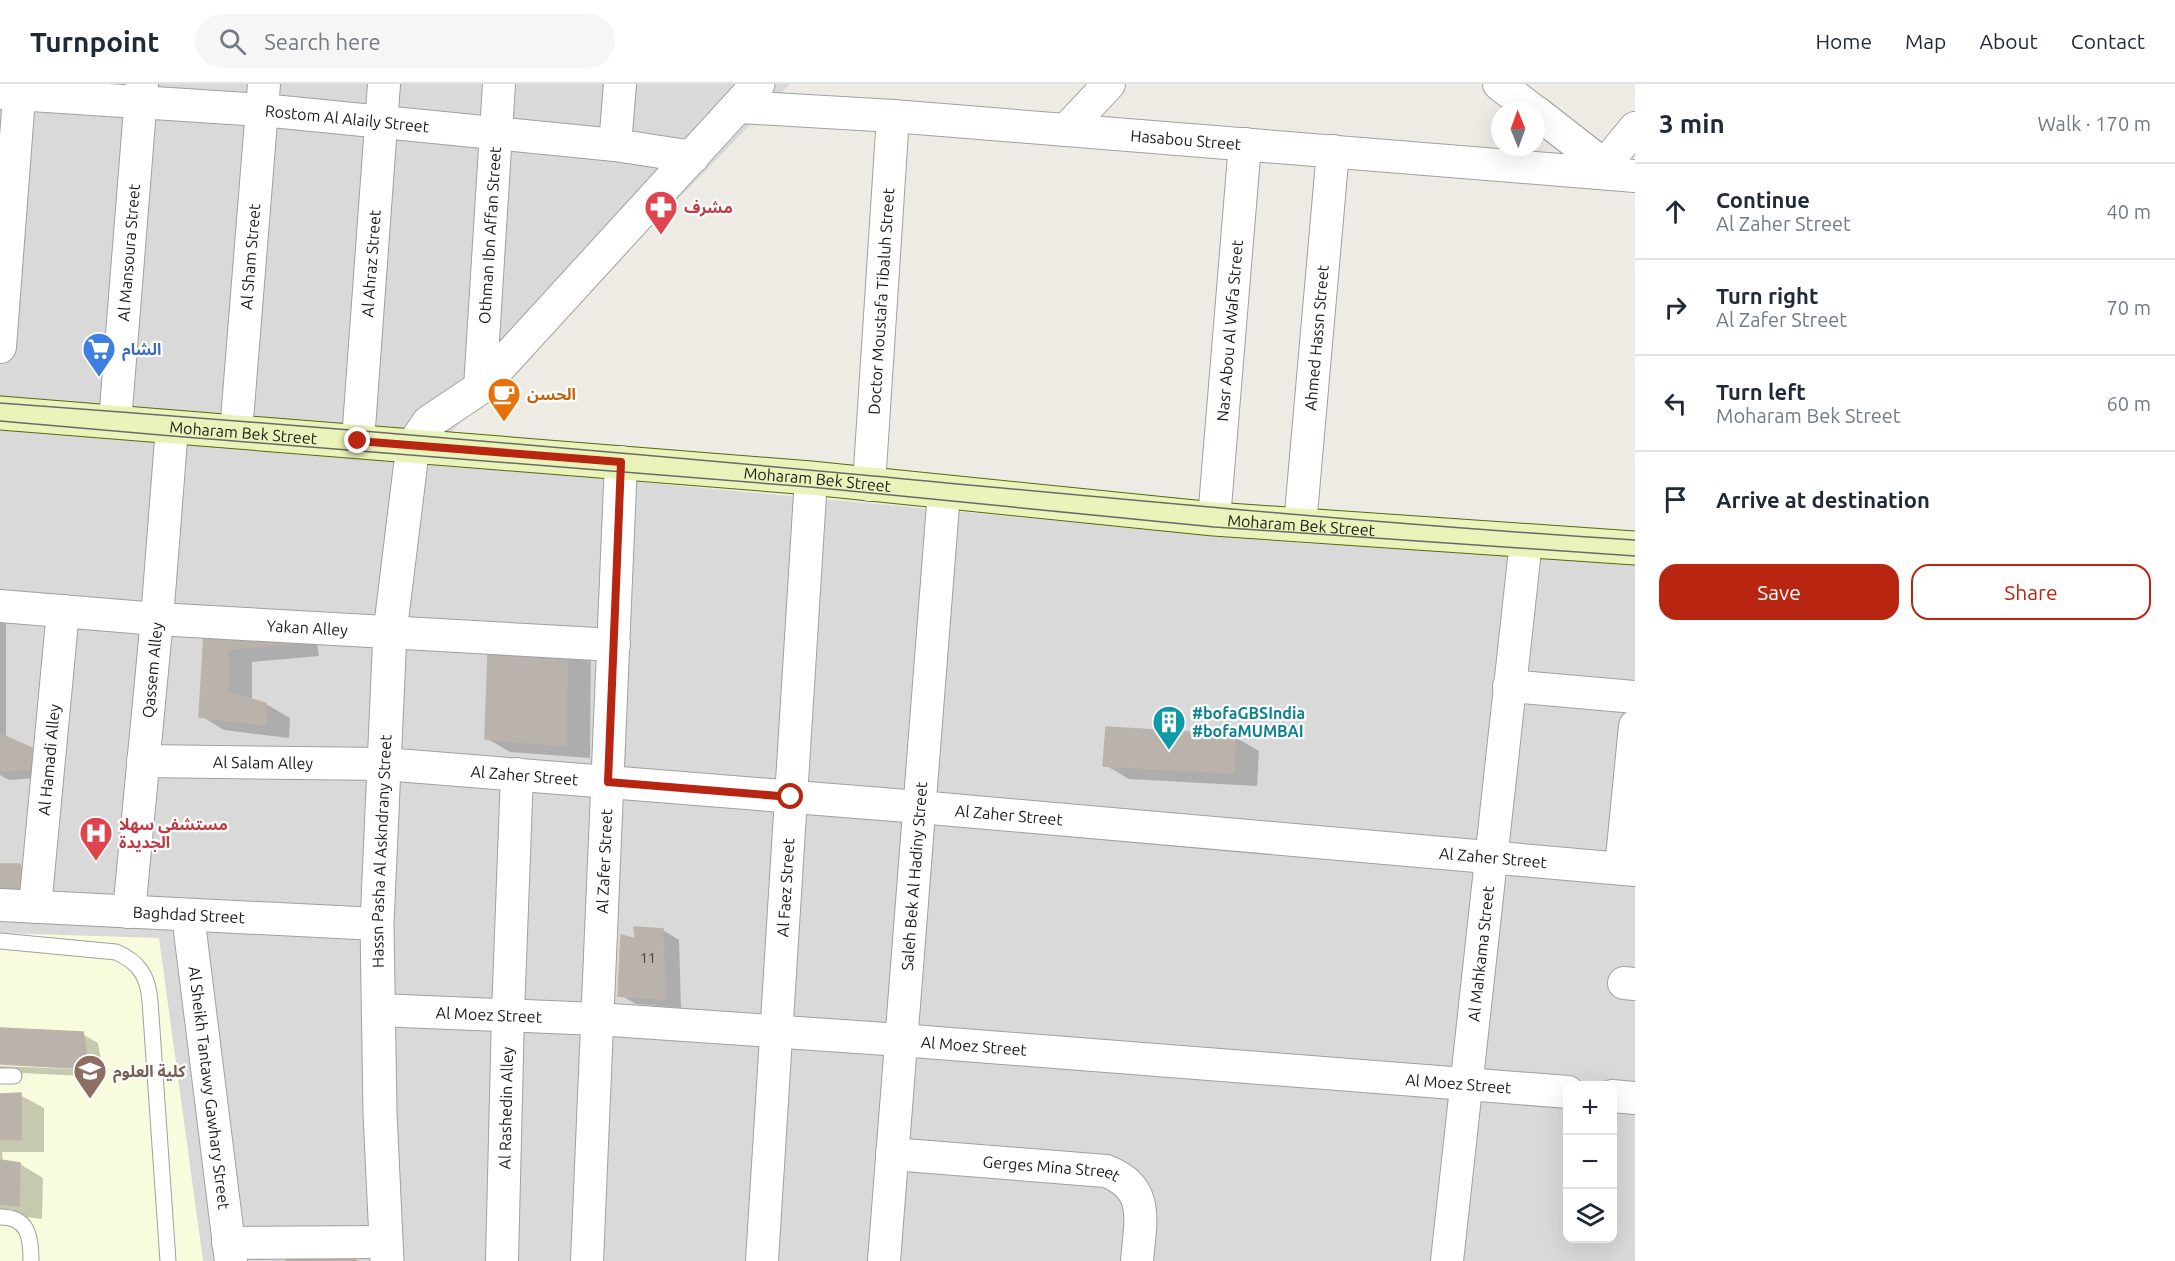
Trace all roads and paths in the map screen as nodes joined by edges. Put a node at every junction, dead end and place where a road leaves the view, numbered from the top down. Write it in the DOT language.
graph roads {
  1 [pos="384,84"];
  2 [pos="499,84"];
  3 [pos="620,84"];
  4 [pos="1109,84"];
  5 [pos="1499,84"];
  6 [pos="13,91"];
  7 [pos="141,93"];
  8 [pos="748,96"];
  9 [pos="263,97"];
  10 [pos="1522,102"];
  11 [pos="892,116"];
  12 [pos="1545,121"];
  13 [pos="381,122"];
  14 [pos="1635,128"];
  15 [pos="1066,130"];
  16 [pos="496,132"];
  17 [pos="1245,144"];
  18 [pos="615,145"];
  19 [pos="1333,151"];
  20 [pos="693,157"];
  21 [pos="1601,169"];
  22 [pos="1635,176"];
  23 [pos="0,347"];
  24 [pos="480,388"];
  25 [pos="0,413"];
  26 [pos="115,422"];
  27 [pos="172,427"];
  28 [pos="236,432"];
  29 [pos="358,441"];
  30 [pos="412,445"];
  31 [pos="621,462"];
  32 [pos="811,478"];
  33 [pos="869,485"];
  34 [pos="944,492"];
  35 [pos="1214,519"];
  36 [pos="1300,525"];
  37 [pos="1526,541"];
  38 [pos="1635,548"];
  39 [pos="0,606"];
  40 [pos="63,611"];
  41 [pos="157,619"];
  42 [pos="390,632"];
  43 [pos="614,645"];
  44 [pos="1509,686"];
  45 [pos="1635,696"];
  46 [pos="1635,726"];
  47 [pos="143,761"];
  48 [pos="384,764"];
  49 [pos="517,774"];
  50 [pos="608,782"];
  51 [pos="791,797"];
  52 [pos="919,807"];
  53 [pos="1490,856"];
  54 [pos="1628,869"];
  55 [pos="0,905"];
  56 [pos="35,907"];
  57 [pos="129,912"];
  58 [pos="188,915"];
  59 [pos="377,924"];
  60 [pos="0,940"];
  61 [pos="378,1010"];
  62 [pos="508,1014"];
  63 [pos="597,1019"];
  64 [pos="776,1031"];
  65 [pos="900,1040"];
  66 [pos="1466,1084"];
  67 [pos="1563,1092"];
  68 [pos="1617,1096"];
  69 [pos="1635,1098"];
  70 [pos="892,1154"];
  71 [pos="0,1217"];
  72 [pos="387,1251"];
  73 [pos="229,1252"];
  74 [pos="31,1261"];
  75 [pos="168,1261"];
  76 [pos="502,1261"];
  77 [pos="587,1261"];
  78 [pos="762,1261"];
  79 [pos="884,1261"];
  80 [pos="1137,1261"];
  81 [pos="1447,1261"];
  1 -- 13 [label="street, Al Ahraz Street"];
  2 -- 16 [label="street, Othman Ibn Affan Street"];
  3 -- 18 [label="street"];
  4 -- 15 [label="street"];
  5 -- 10 [label="street"];
  6 -- 7 [label="street, Rostom Al Alaily Street"];
  6 -- 23 [label="street"];
  7 -- 9 [label="street, Rostom Al Alaily Street"];
  7 -- 26 [label="street, Al Mansoura Street"];
  8 -- 11 [label="street, Hasabou Street"];
  8 -- 20 [label="street"];
  9 -- 13 [label="street, Rostom Al Alaily Street"];
  9 -- 28 [label="street, Al Sham Street"];
  11 -- 15 [label="street, Hasabou Street"];
  11 -- 33 [label="street, Doctor Moustafa Tibaluh Street"];
  12 -- 21 [label="street"];
  13 -- 16 [label="street, Rostom Al Alaily Street"];
  13 -- 29 [label="street, Al Ahraz Street"];
  14 -- 21 [label="street"];
  15 -- 17 [label="street, Hasabou Street"];
  16 -- 18 [label="street, Rostom Al Alaily Street"];
  16 -- 24 [label="street, Othman Ibn Affan Street"];
  17 -- 19 [label="street, Hasabou Street"];
  17 -- 35 [label="street, Nasr Abou Al Wafa Street"];
  18 -- 20 [label="street, Rostom Al Alaily Street"];
  19 -- 21 [label="street, Hasabou Street"];
  19 -- 36 [label="street, Ahmed Hassn Street"];
  20 -- 24 [label="street"];
  21 -- 22 [label="street, Hasabou Street"];
  24 -- 30 [label="street"];
  25 -- 26 [label="main road, Moharam Bek Street"];
  26 -- 27 [label="main road, Moharam Bek Street"];
  27 -- 28 [label="main road, Moharam Bek Street"];
  27 -- 41 [label="street, Qassem Alley"];
  28 -- 29 [label="main road, Moharam Bek Street"];
  29 -- 30 [label="main road, Moharam Bek Street"];
  30 -- 31 [label="main road, Moharam Bek Street"];
  30 -- 42 [label="street, Hassn Pasha Al Askndrany Street"];
  31 -- 32 [label="main road, Moharam Bek Street"];
  31 -- 43 [label="street, Al Zafer Street"];
  32 -- 33 [label="main road, Moharam Bek Street"];
  32 -- 51 [label="street, Al Faez Street"];
  33 -- 34 [label="main road, Moharam Bek Street"];
  34 -- 35 [label="main road, Moharam Bek Street"];
  34 -- 52 [label="street, Saleh Bek Al Hadiny Street"];
  35 -- 36 [label="main road, Moharam Bek Street"];
  36 -- 37 [label="main road, Moharam Bek Street"];
  37 -- 38 [label="main road, Moharam Bek Street"];
  37 -- 44 [label="street, Al Mahkama Street"];
  39 -- 40 [label="street, Yakan Alley"];
  40 -- 41 [label="street, Yakan Alley"];
  40 -- 56 [label="street, Al Hamadi Alley"];
  41 -- 42 [label="street, Yakan Alley"];
  41 -- 47 [label="street, Qassem Alley"];
  42 -- 43 [label="street, Yakan Alley"];
  42 -- 48 [label="street, Hassn Pasha Al Askndrany Street"];
  43 -- 50 [label="street, Al Zafer Street"];
  44 -- 45 [label="street"];
  44 -- 53 [label="street, Al Mahkama Street"];
  46 -- 54 [label="street"];
  47 -- 48 [label="street, Al Salam Alley"];
  47 -- 57 [label="street, Qassem Alley"];
  48 -- 49 [label="street, Al Zaher Street"];
  48 -- 59 [label="street, Hassn Pasha Al Askndrany Street"];
  49 -- 50 [label="street, Al Zaher Street"];
  49 -- 62 [label="street, Al Rashedin Alley"];
  50 -- 51 [label="street, Al Zaher Street"];
  50 -- 63 [label="street, Al Zafer Street"];
  51 -- 52 [label="street, Al Zaher Street"];
  51 -- 64 [label="street, Al Faez Street"];
  52 -- 53 [label="street, Al Zaher Street"];
  52 -- 65 [label="street, Saleh Bek Al Hadiny Street"];
  53 -- 54 [label="street, Al Zaher Street"];
  53 -- 66 [label="street, Al Mahkama Street"];
  55 -- 56 [label="street, Baghdad Street"];
  56 -- 57 [label="street, Baghdad Street"];
  57 -- 58 [label="street, Baghdad Street"];
  58 -- 59 [label="street, Baghdad Street"];
  58 -- 73 [label="street, Al Sheikh Tantawy Gawhary Street"];
  59 -- 61 [label="street, Hassn Pasha Al Askndrany Street"];
  60 -- 75 [label="lane"];
  61 -- 62 [label="street, Al Moez Street"];
  61 -- 72 [label="street, Hassn Pasha Al Askndrany Street"];
  62 -- 63 [label="street, Al Moez Street"];
  62 -- 76 [label="street, Al Rashedin Alley"];
  63 -- 64 [label="street, Al Moez Street"];
  63 -- 77 [label="street, Al Zafer Street"];
  64 -- 65 [label="street, Al Moez Street"];
  64 -- 78 [label="street, Al Faez Street"];
  65 -- 66 [label="street, Al Moez Street"];
  65 -- 70 [label="street, Saleh Bek Al Hadiny Street"];
  66 -- 67 [label="street, Al Moez Street"];
  66 -- 81 [label="street, Al Mahkama Street"];
  68 -- 69 [label="street"];
  70 -- 79 [label="street, Saleh Bek Al Hadiny Street"];
  70 -- 80 [label="street, Gerges Mina Street"];
  71 -- 74 [label="lane"];
  72 -- 73 [label="street"];
}
